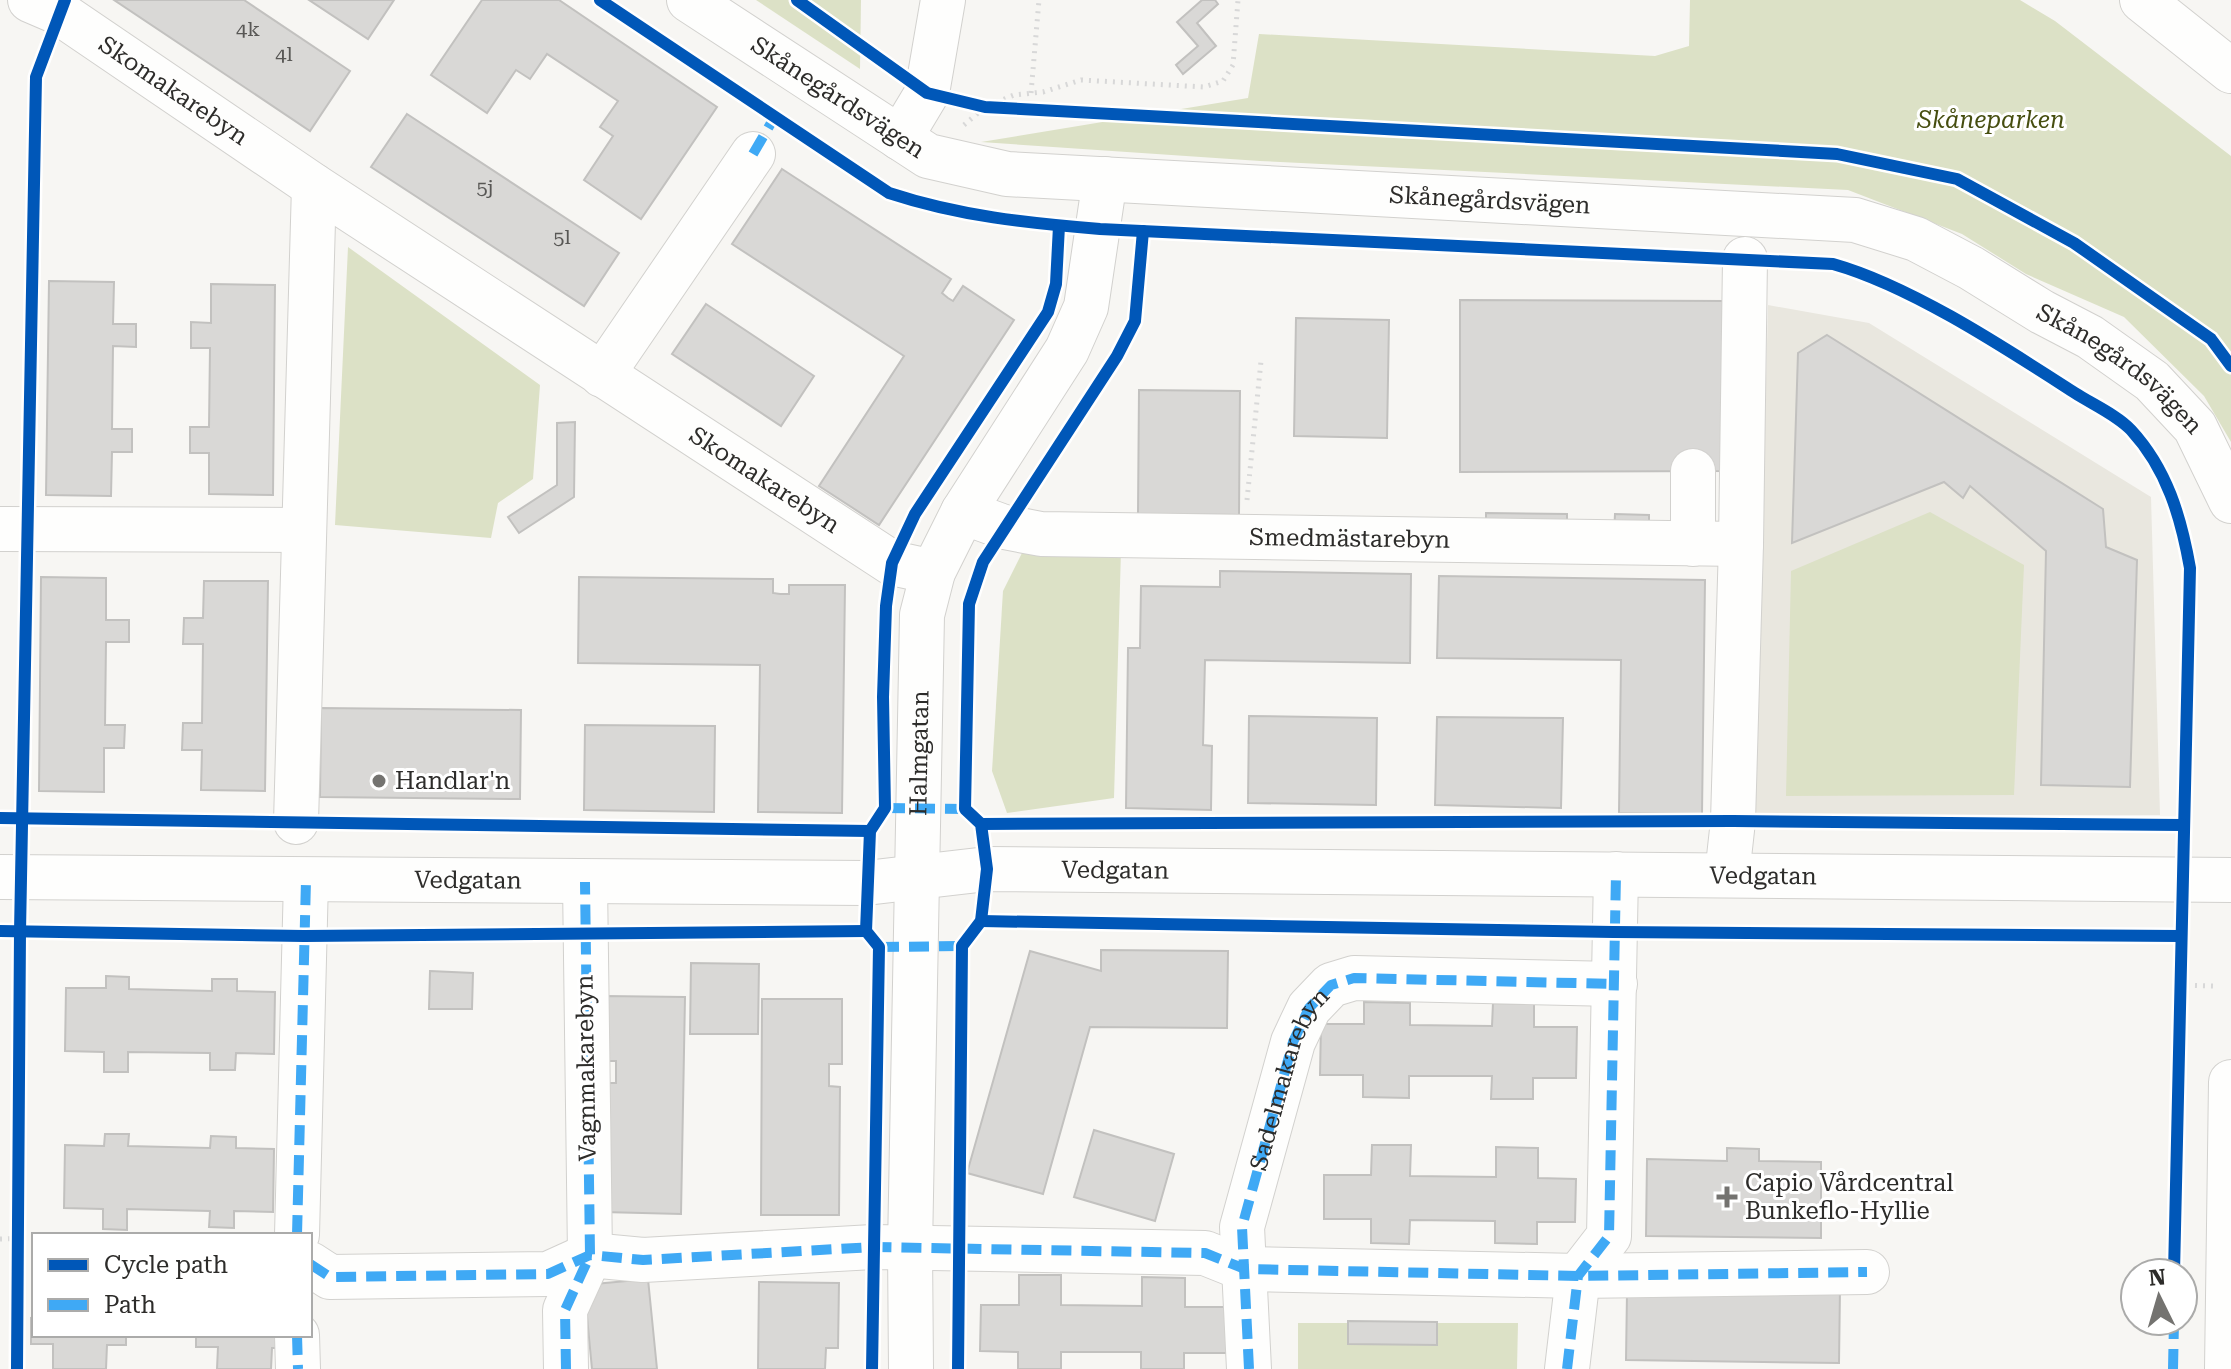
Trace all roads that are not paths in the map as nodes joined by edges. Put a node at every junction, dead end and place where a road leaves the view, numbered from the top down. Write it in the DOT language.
graph roads {
  1 [pos="9,0"];
  2 [pos="30,0"];
  3 [pos="689,0"];
  4 [pos="943,0"];
  5 [pos="2115,0"];
  6 [pos="2142,0"];
  7 [pos="0,22"];
  8 [pos="2222,64"];
  9 [pos="914,147"];
  10 [pos="753,154"];
  11 [pos="1105,179"];
  12 [pos="314,186"];
  13 [pos="1745,259"];
  14 [pos="602,375"];
  15 [pos="1693,471"];
  16 [pos="2231,501"];
  17 [pos="963,512"];
  18 [pos="0,529"];
  19 [pos="304,530"];
  20 [pos="1693,544"];
  21 [pos="1741,544"];
  22 [pos="933,572"];
  23 [pos="296,822"];
  24 [pos="1616,874"];
  25 [pos="919,875"];
  26 [pos="1727,875"];
  27 [pos="0,877"];
  28 [pos="306,880"];
  29 [pos="2231,880"];
  30 [pos="585,882"];
  31 [pos="1615,984"];
  32 [pos="2231,1082"];
  33 [pos="297,1233"];
  34 [pos="910,1248"];
  35 [pos="590,1255"];
  36 [pos="312,1265"];
  37 [pos="1245,1269"];
  38 [pos="1867,1272"];
  39 [pos="1578,1276"];
  40 [pos="297,1337"];
  41 [pos="298,1369"];
  42 [pos="566,1369"];
  43 [pos="911,1369"];
  44 [pos="1249,1369"];
  45 [pos="1567,1369"];
  46 [pos="2227,1369"];
  1 -- 7 [label="main road"];
  2 -- 12 [label="main road, Skomakarebyn"];
  3 -- 9 [label="main road, Skånegårdsvägen"];
  4 -- 9 [label="main road"];
  5 -- 8 [label="main road"];
  6 -- 8 [label="main road"];
  9 -- 11 [label="main road, Skånegårdsvägen"];
  10 -- 14 [label="main road"];
  11 -- 16 [label="main road, Skånegårdsvägen"];
  11 -- 17 [label="main road, Halmgatan"];
  12 -- 14 [label="main road, Skomakarebyn"];
  12 -- 19 [label="main road"];
  13 -- 21 [label="main road"];
  14 -- 22 [label="main road, Skomakarebyn"];
  15 -- 20 [label="main road"];
  17 -- 20 [label="main road, Smedmästarebyn"];
  17 -- 22 [label="main road, Halmgatan"];
  18 -- 19 [label="main road"];
  19 -- 23 [label="main road"];
  20 -- 21 [label="main road, Smedmästarebyn"];
  21 -- 26 [label="main road"];
  22 -- 25 [label="main road, Halmgatan"];
  24 -- 25 [label="main road, Vedgatan"];
  24 -- 26 [label="main road, Vedgatan"];
  24 -- 31 [label="main road"];
  25 -- 30 [label="main road, Vedgatan"];
  25 -- 34 [label="main road, Halmgatan"];
  26 -- 29 [label="main road, Vedgatan"];
  27 -- 28 [label="main road, Vedgatan"];
  28 -- 30 [label="main road, Vedgatan"];
  28 -- 33 [label="main road"];
  30 -- 35 [label="main road, Vagnmakarebyn"];
  31 -- 37 [label="main road, Sadelmakarebyn"];
  31 -- 39 [label="main road"];
  32 -- 46 [label="main road"];
  34 -- 35 [label="main road"];
  34 -- 37 [label="main road"];
  34 -- 43 [label="main road, Halmgatan"];
  35 -- 36 [label="main road"];
  35 -- 42 [label="main road, Vagnmakarebyn"];
  37 -- 39 [label="main road"];
  37 -- 44 [label="main road, Sadelmakarebyn"];
  38 -- 39 [label="main road"];
  39 -- 45 [label="main road"];
  40 -- 41 [label="main road"];
}
